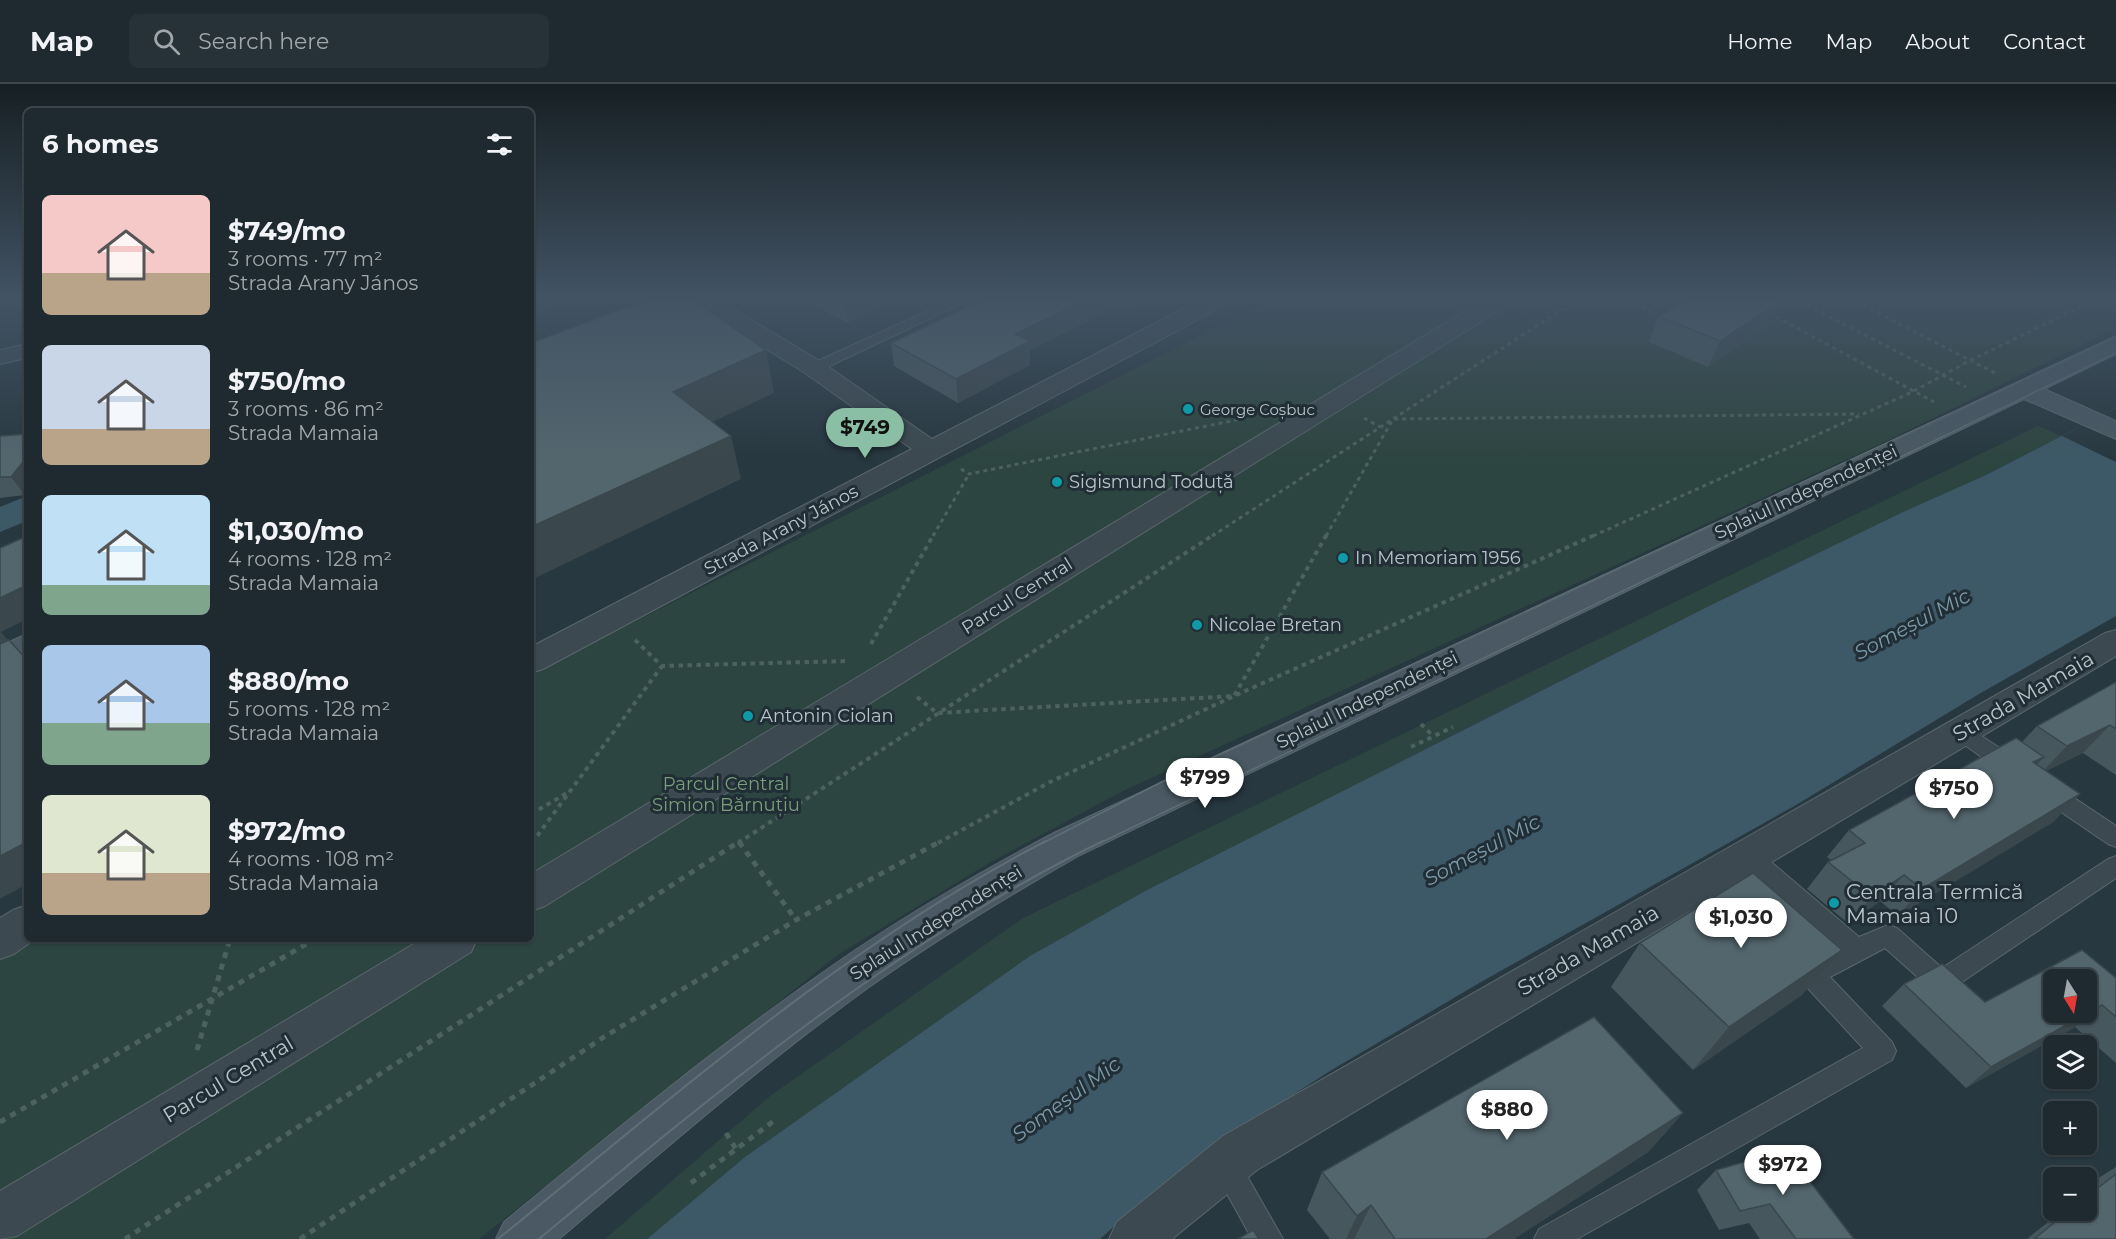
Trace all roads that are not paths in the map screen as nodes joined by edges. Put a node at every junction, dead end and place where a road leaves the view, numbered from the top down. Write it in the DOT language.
graph roads {
  1 [pos="23,352"];
  2 [pos="788,352"];
  3 [pos="849,352"];
  4 [pos="1118,352"];
  5 [pos="1415,352"];
  6 [pos="2102,352"];
  7 [pos="0,357"];
  8 [pos="814,368"];
  9 [pos="2025,390"];
  10 [pos="2116,431"];
  11 [pos="931,450"];
  12 [pos="2116,641"];
  13 [pos="24,647"];
  14 [pos="534,659"];
  15 [pos="0,661"];
  16 [pos="1960,732"];
  17 [pos="2116,838"];
  18 [pos="1748,856"];
  19 [pos="2116,866"];
  20 [pos="534,892"];
  21 [pos="24,924"];
  22 [pos="0,941"];
  23 [pos="452,942"];
  24 [pos="1857,950"];
  25 [pos="1225,1165"];
  26 [pos="0,1219"];
  27 [pos="520,1239"];
  28 [pos="1134,1239"];
  29 [pos="1268,1239"];
  30 [pos="1549,1239"];
  1 -- 7 [label="street"];
  2 -- 8 [label="street"];
  3 -- 8 [label="lane"];
  4 -- 11 [label="street, Strada Arany János"];
  5 -- 20 [label="street, Parcul Central"];
  6 -- 9 [label="main road, Splaiul Independenței"];
  8 -- 11 [label="street"];
  9 -- 10 [label="main road"];
  9 -- 27 [label="main road, Splaiul Independenței"];
  11 -- 14 [label="street, Strada Arany János"];
  12 -- 16 [label="street, Strada Mamaia"];
  13 -- 15 [label="main road"];
  16 -- 17 [label="lane"];
  16 -- 18 [label="street, Strada Mamaia"];
  18 -- 24 [label="lane"];
  18 -- 25 [label="street, Strada Mamaia"];
  19 -- 24 [label="lane"];
  21 -- 22 [label="street"];
  23 -- 26 [label="street, Parcul Central"];
  24 -- 30 [label="lane"];
  25 -- 28 [label="street, Strada Mamaia"];
  25 -- 29 [label="lane"];
}
